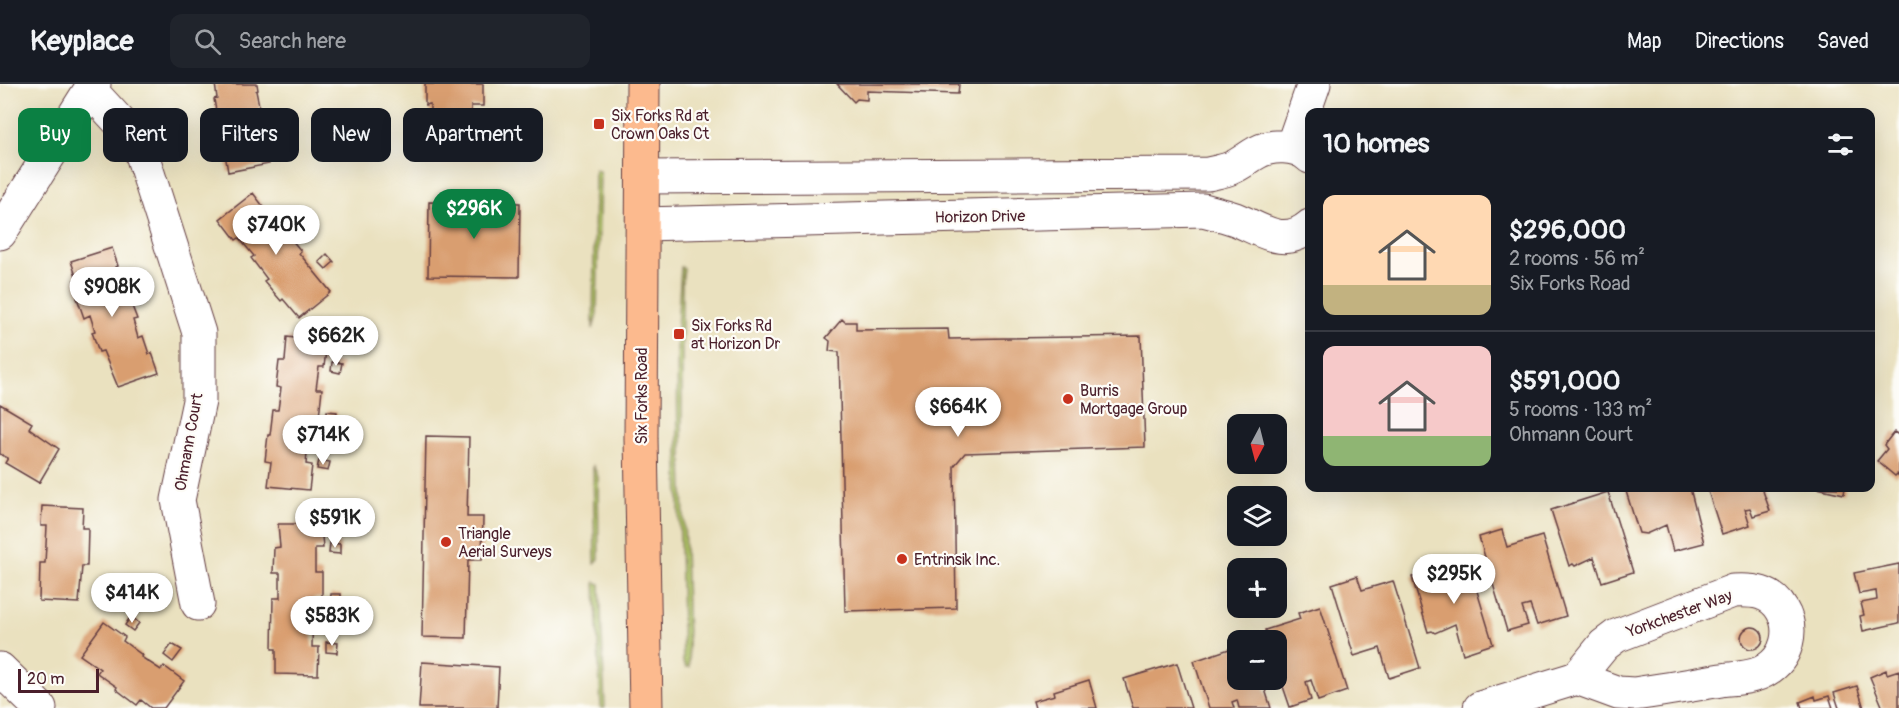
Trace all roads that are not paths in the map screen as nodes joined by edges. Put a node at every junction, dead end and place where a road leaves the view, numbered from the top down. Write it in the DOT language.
graph roads {
  1 [pos="643,84"];
  2 [pos="1314,84"];
  3 [pos="92,87"];
  4 [pos="1309,108"];
  5 [pos="1305,131"];
  6 [pos="1301,152"];
  7 [pos="643,177"];
  8 [pos="642,224"];
  9 [pos="1305,229"];
  10 [pos="0,232"];
  11 [pos="198,604"];
  12 [pos="0,669"];
  13 [pos="1577,678"];
  14 [pos="40,708"];
  15 [pos="646,708"];
  16 [pos="1480,708"];
  1 -- 7 [label="main road, Six Forks Road"];
  2 -- 4 [label="street"];
  3 -- 10 [label="street"];
  3 -- 11 [label="street, Ohmann Court"];
  5 -- 6 [label="street"];
  6 -- 7 [label="street"];
  7 -- 8 [label="main road, Six Forks Road"];
  8 -- 9 [label="street, Horizon Drive"];
  8 -- 15 [label="main road, Six Forks Road"];
  12 -- 14 [label="street"];
  13 -- 13 [label="street, Yorkchester Way"];
  13 -- 16 [label="street"];
}
